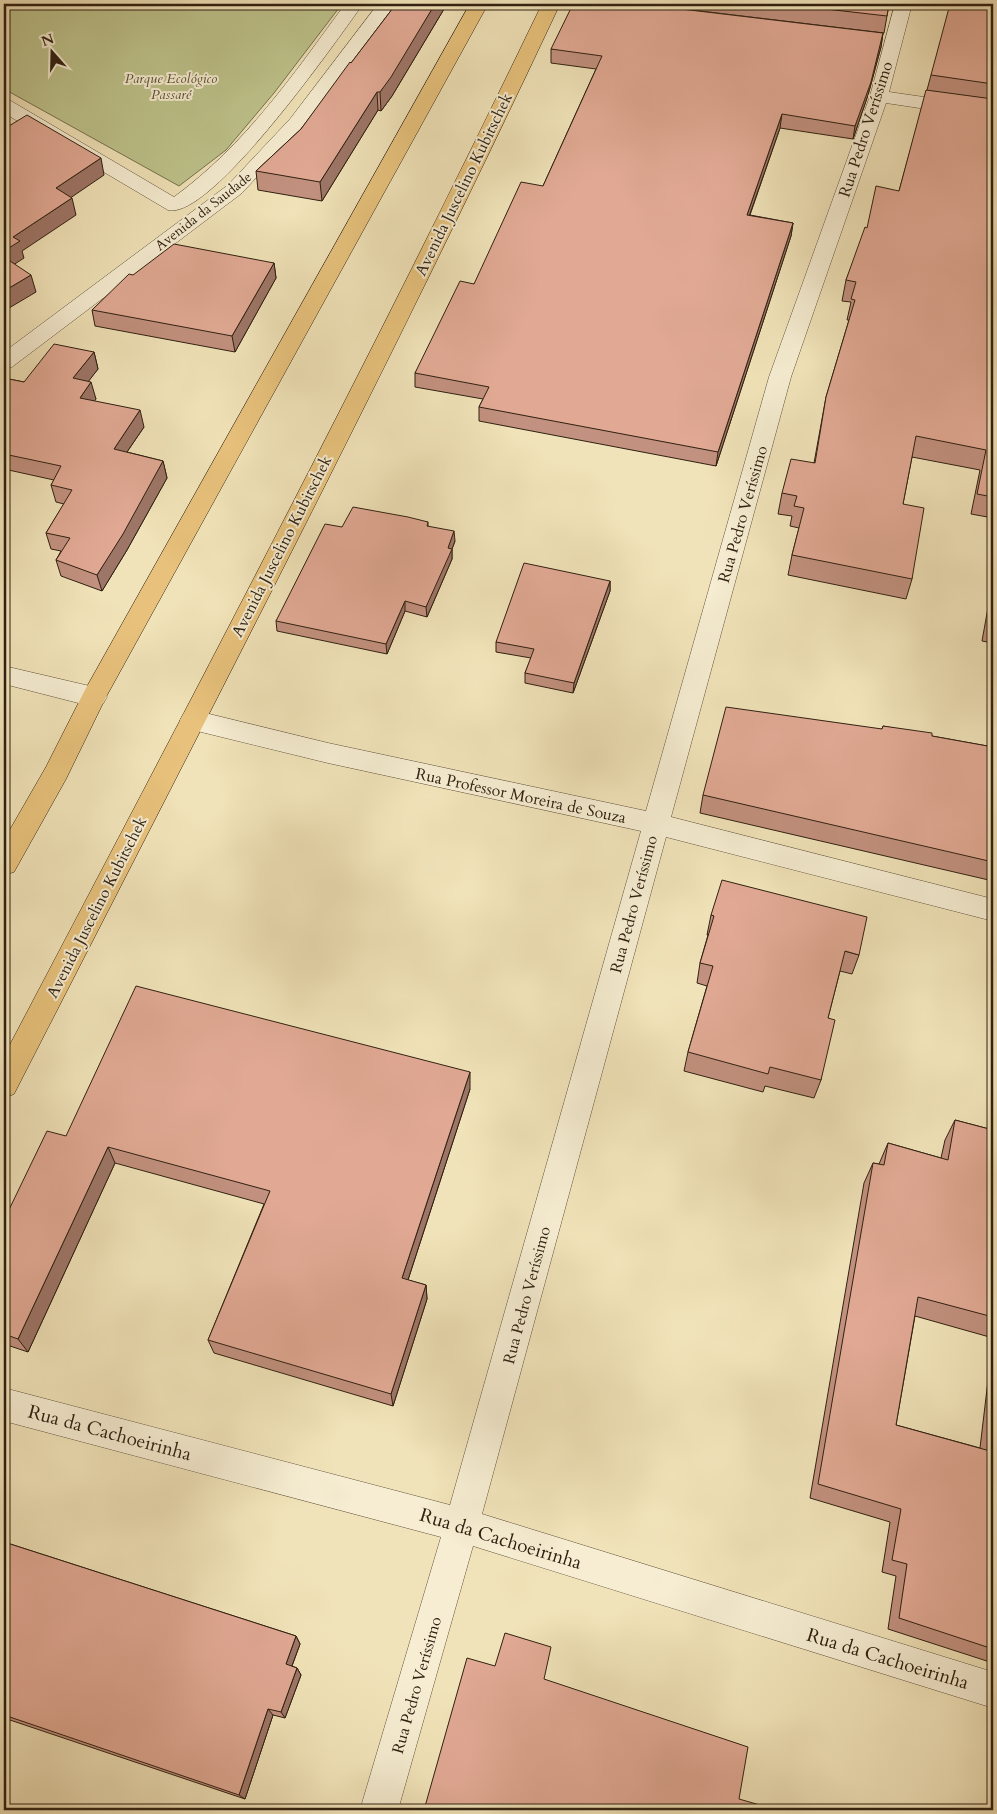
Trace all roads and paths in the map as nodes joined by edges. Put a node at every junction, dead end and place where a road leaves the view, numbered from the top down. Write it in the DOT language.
graph roads {
  1 [pos="354,4"];
  2 [pos="387,4"];
  3 [pos="479,4"];
  4 [pos="550,4"];
  5 [pos="904,4"];
  6 [pos="879,96"];
  7 [pos="4,105"];
  8 [pos="993,113"];
  9 [pos="4,362"];
  10 [pos="4,675"];
  11 [pos="94,696"];
  12 [pos="193,720"];
  13 [pos="656,824"];
  14 [pos="4,864"];
  15 [pos="993,910"];
  16 [pos="4,1085"];
  17 [pos="4,1404"];
  18 [pos="462,1525"];
  19 [pos="993,1690"];
  20 [pos="379,1810"];
  1 -- 7 [label="street"];
  2 -- 9 [label="street, Avenida da Saudade"];
  3 -- 11 [label="main road"];
  4 -- 12 [label="main road, Avenida Juscelino Kubitschek"];
  5 -- 6 [label="street, Rua Pedro Veríssimo"];
  6 -- 8 [label="street"];
  6 -- 13 [label="street, Rua Pedro Veríssimo"];
  10 -- 11 [label="street"];
  11 -- 14 [label="main road"];
  12 -- 13 [label="street, Rua Professor Moreira de Souza"];
  12 -- 16 [label="main road, Avenida Juscelino Kubitschek"];
  13 -- 15 [label="street, Rua Professor Moreira de Souza"];
  13 -- 18 [label="street, Rua Pedro Veríssimo"];
  17 -- 18 [label="street, Rua da Cachoeirinha"];
  18 -- 19 [label="street, Rua da Cachoeirinha"];
  18 -- 20 [label="street, Rua Pedro Veríssimo"];
}
